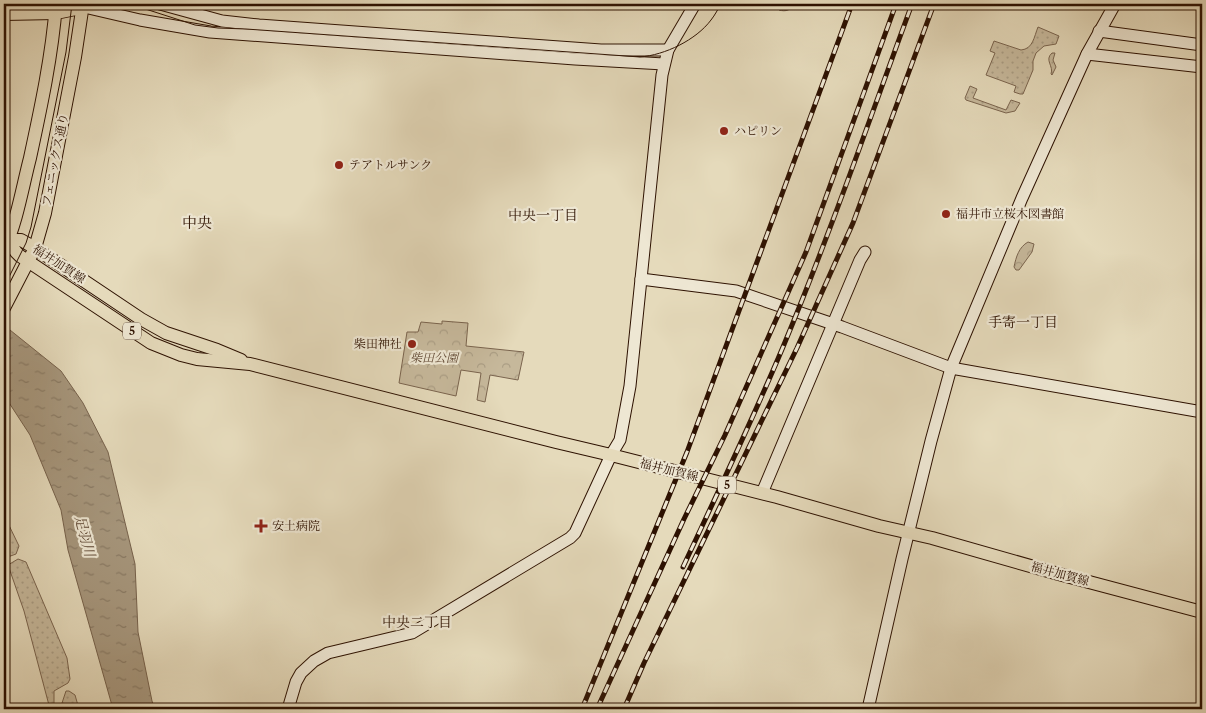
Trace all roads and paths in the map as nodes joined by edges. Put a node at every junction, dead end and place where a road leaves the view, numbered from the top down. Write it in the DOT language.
graph roads {
  1 [pos="100,4"];
  2 [pos="160,4"];
  3 [pos="695,4"];
  4 [pos="1115,4"];
  5 [pos="83,5"];
  6 [pos="56,8"];
  7 [pos="4,14"];
  8 [pos="1099,31"];
  9 [pos="1202,45"];
  10 [pos="668,50"];
  11 [pos="1087,54"];
  12 [pos="664,64"];
  13 [pos="1202,67"];
  14 [pos="6,245"];
  15 [pos="35,248"];
  16 [pos="865,252"];
  17 [pos="28,261"];
  18 [pos="641,279"];
  19 [pos="4,308"];
  20 [pos="833,324"];
  21 [pos="250,364"];
  22 [pos="951,368"];
  23 [pos="1202,412"];
  24 [pos="611,455"];
  25 [pos="762,494"];
  26 [pos="908,533"];
  27 [pos="1202,612"];
  28 [pos="288,709"];
  29 [pos="870,709"];
  1 -- 5 [label="main road"];
  2 -- 10 [label="street"];
  3 -- 10 [label="street"];
  4 -- 8 [label="street"];
  5 -- 6 [label="main road"];
  5 -- 12 [label="street"];
  5 -- 15 [label="main road, フェニックス通り"];
  6 -- 7 [label="main road"];
  6 -- 14 [label="main road, フェニックス通り"];
  8 -- 9 [label="street"];
  8 -- 11 [label="street"];
  10 -- 12 [label="street"];
  11 -- 13 [label="street"];
  11 -- 22 [label="street"];
  12 -- 18 [label="street"];
  14 -- 15 [label="main road, 福井加賀線 / 5"];
  14 -- 17 [label="main road, 福井加賀線 / 5"];
  15 -- 17 [label="main road, フェニックス通り"];
  15 -- 21 [label="main road, 福井加賀線 / 5"];
  16 -- 20 [label="street"];
  17 -- 19 [label="main road, フェニックス通り"];
  17 -- 21 [label="main road, 福井加賀線 / 5"];
  18 -- 20 [label="street"];
  18 -- 24 [label="street"];
  20 -- 22 [label="street"];
  20 -- 25 [label="street"];
  21 -- 24 [label="main road, 福井加賀線 / 5"];
  22 -- 23 [label="street"];
  22 -- 26 [label="street"];
  24 -- 25 [label="main road, 福井加賀線 / 5"];
  24 -- 28 [label="street"];
  25 -- 26 [label="main road, 福井加賀線 / 5"];
  26 -- 27 [label="main road, 福井加賀線 / 5"];
  26 -- 29 [label="street"];
}
